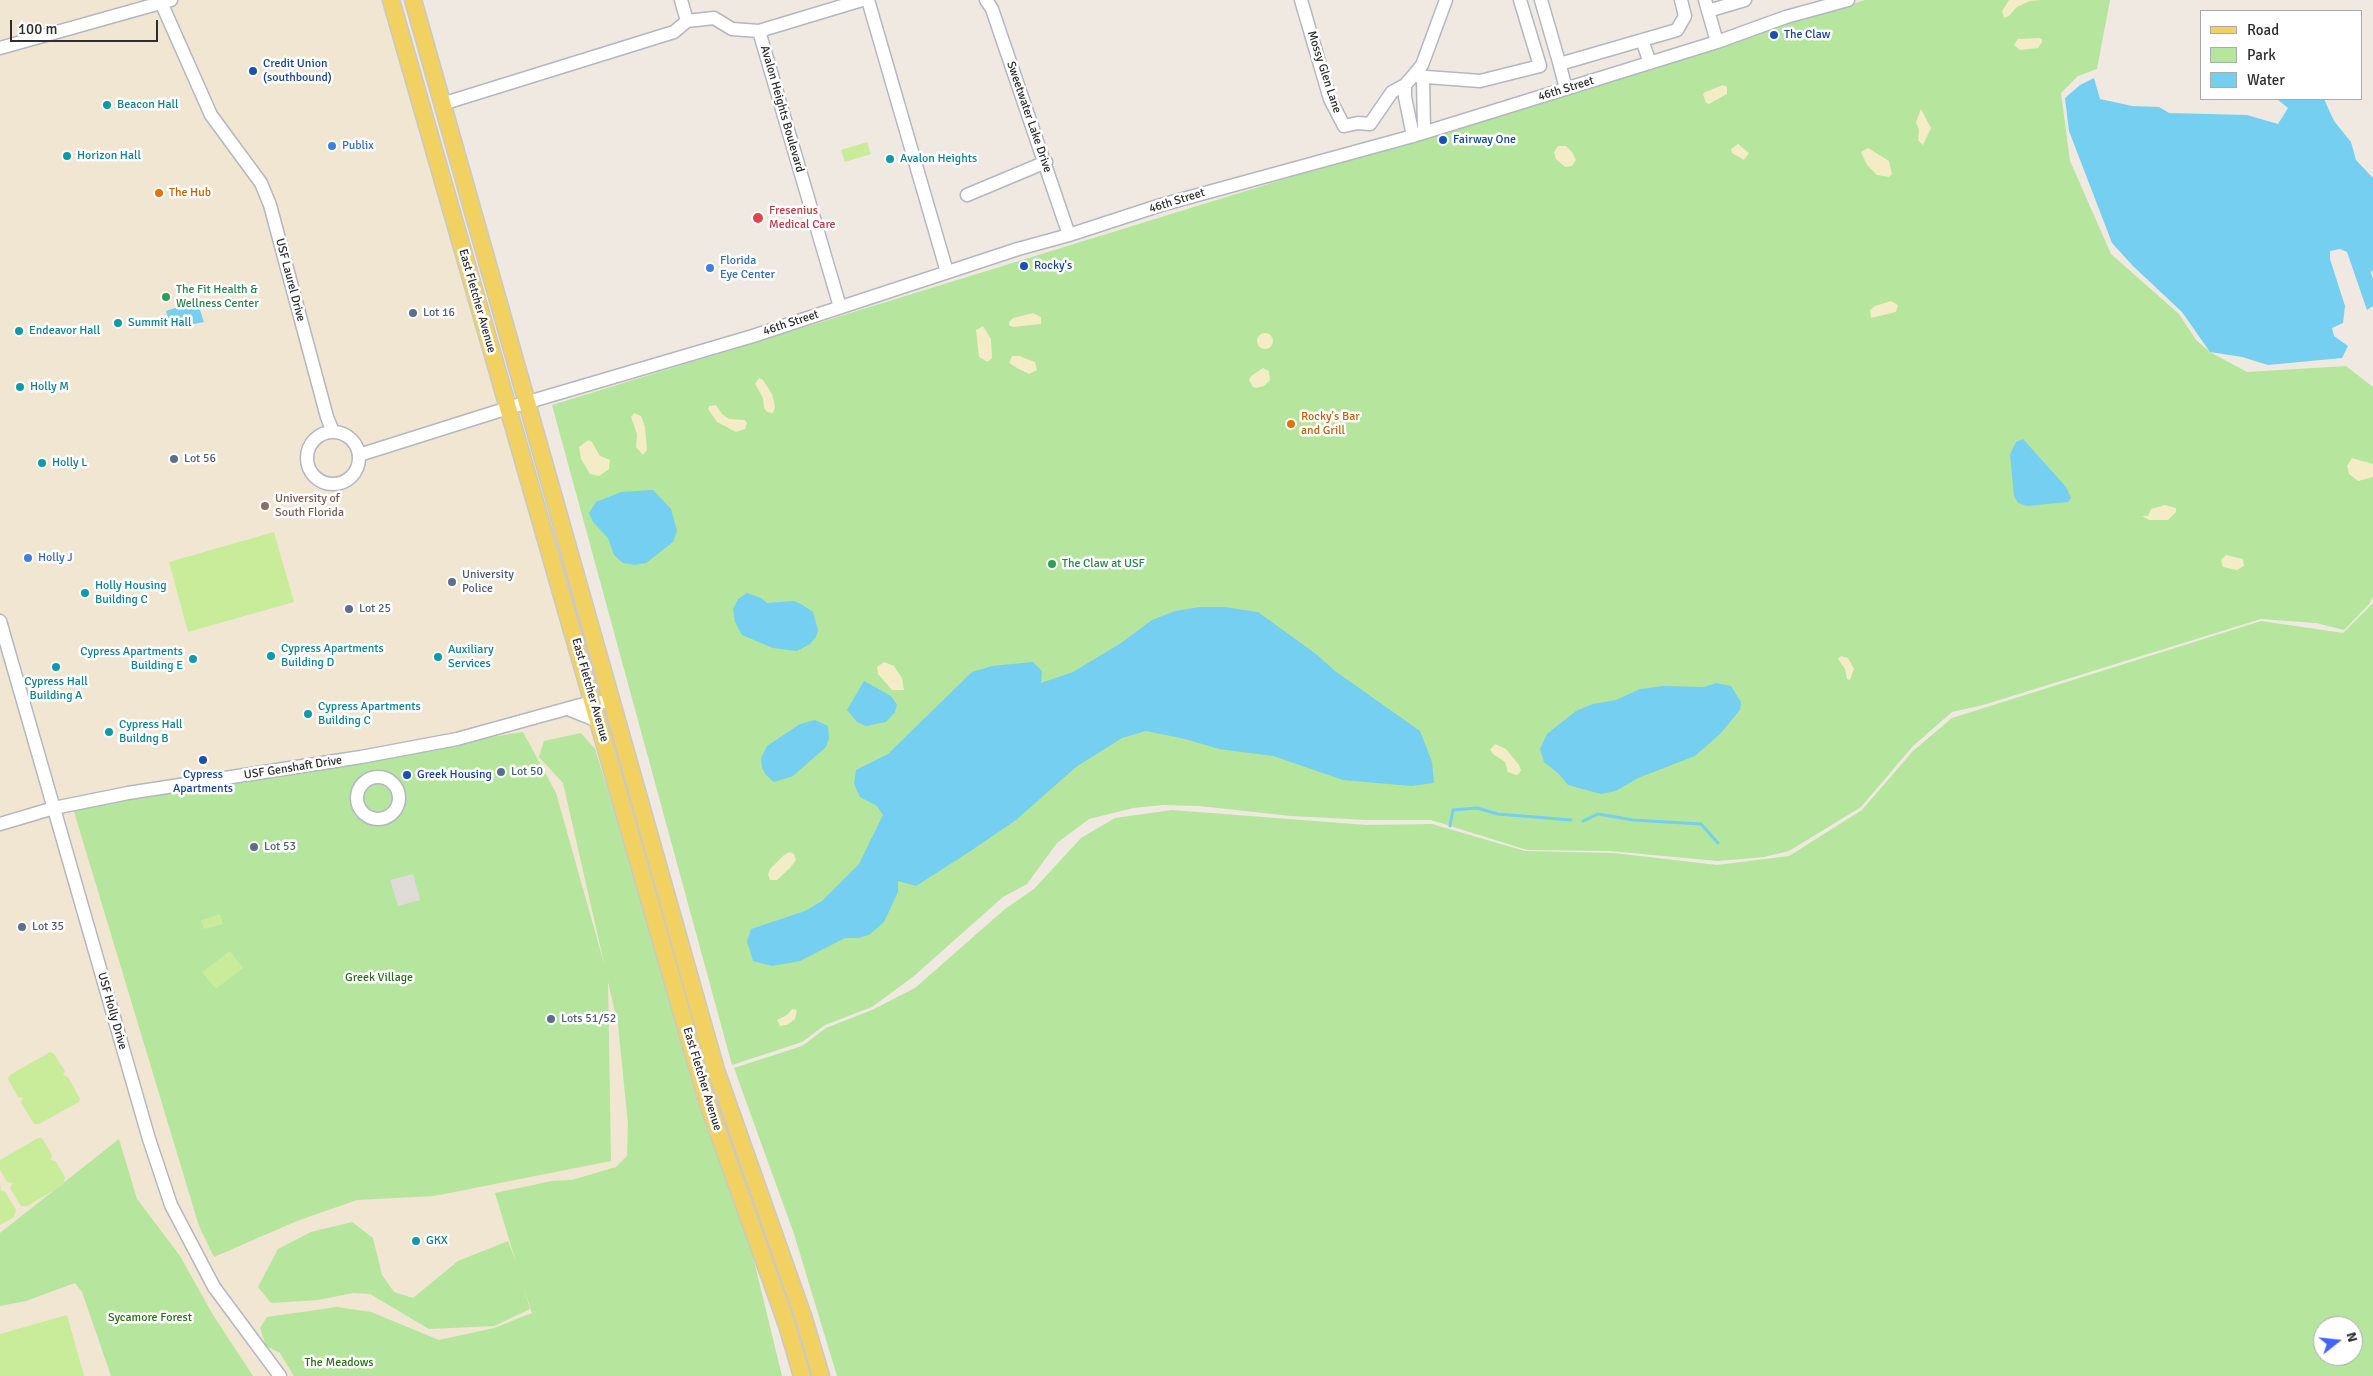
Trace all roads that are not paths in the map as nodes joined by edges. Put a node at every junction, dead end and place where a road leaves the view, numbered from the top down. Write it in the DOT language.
graph roads {
  1 [pos="391,0"];
  2 [pos="413,0"];
  3 [pos="681,0"];
  4 [pos="862,0"];
  5 [pos="868,0"];
  6 [pos="986,0"];
  7 [pos="1301,0"];
  8 [pos="1446,0"];
  9 [pos="1520,0"];
  10 [pos="1540,0"];
  11 [pos="1680,0"];
  12 [pos="1745,0"];
  13 [pos="1848,0"];
  14 [pos="164,1"];
  15 [pos="1706,5"];
  16 [pos="687,21"];
  17 [pos="398,25"];
  18 [pos="759,31"];
  19 [pos="1642,40"];
  20 [pos="1717,42"];
  21 [pos="0,48"];
  22 [pos="1558,62"];
  23 [pos="1650,63"];
  24 [pos="1417,79"];
  25 [pos="1566,89"];
  26 [pos="442,104"];
  27 [pos="1418,134"];
  28 [pos="1046,162"];
  29 [pos="967,195"];
  30 [pos="1069,236"];
  31 [pos="947,272"];
  32 [pos="840,307"];
  33 [pos="528,402"];
  34 [pos="508,408"];
  35 [pos="333,432"];
  36 [pos="359,456"];
  37 [pos="0,621"];
  38 [pos="612,701"];
  39 [pos="589,703"];
  40 [pos="568,709"];
  41 [pos="600,722"];
  42 [pos="369,756"];
  43 [pos="374,776"];
  44 [pos="54,808"];
  45 [pos="0,824"];
  46 [pos="280,1376"];
  47 [pos="802,1376"];
  48 [pos="821,1376"];
  1 -- 17 [label="main road, East Fletcher Avenue"];
  2 -- 26 [label="main road, East Fletcher Avenue"];
  3 -- 16 [label="street"];
  4 -- 18 [label="street"];
  5 -- 31 [label="street"];
  6 -- 28 [label="street, Sweetwater Lake Drive"];
  7 -- 24 [label="street, Mossy Glen Lane"];
  8 -- 24 [label="street"];
  9 -- 24 [label="street"];
  10 -- 22 [label="street"];
  11 -- 19 [label="street"];
  12 -- 15 [label="street"];
  13 -- 20 [label="street, 46th Street"];
  14 -- 21 [label="street"];
  14 -- 35 [label="street, USF Laurel Drive"];
  15 -- 20 [label="street"];
  16 -- 18 [label="street, Avalon Heights Boulevard"];
  16 -- 26 [label="street, Avalon Heights Boulevard"];
  17 -- 26 [label="main road"];
  17 -- 34 [label="main road, East Fletcher Avenue"];
  18 -- 32 [label="street, Avalon Heights Boulevard"];
  19 -- 22 [label="street"];
  19 -- 23 [label="street"];
  20 -- 23 [label="street, 46th Street"];
  22 -- 25 [label="street"];
  23 -- 25 [label="street, 46th Street"];
  24 -- 27 [label="street"];
  24 -- 27 [label="street"];
  25 -- 27 [label="street, 46th Street"];
  26 -- 33 [label="main road, East Fletcher Avenue"];
  27 -- 30 [label="street, 46th Street"];
  28 -- 29 [label="street"];
  28 -- 30 [label="street, Sweetwater Lake Drive"];
  30 -- 31 [label="street, 46th Street"];
  31 -- 32 [label="street, 46th Street"];
  32 -- 33 [label="street, 46th Street"];
  33 -- 34 [label="street, 46th Street"];
  33 -- 38 [label="main road, East Fletcher Avenue"];
  34 -- 36 [label="street"];
  34 -- 39 [label="main road, East Fletcher Avenue"];
  35 -- 36 [label="street"];
  35 -- 36 [label="street"];
  37 -- 44 [label="street, USF Holly Drive"];
  38 -- 39 [label="street, USF Genshaft Drive"];
  38 -- 48 [label="main road, East Fletcher Avenue"];
  39 -- 40 [label="street, USF Genshaft Drive"];
  39 -- 41 [label="main road, East Fletcher Avenue"];
  40 -- 41 [label="street"];
  40 -- 42 [label="street, USF Genshaft Drive"];
  41 -- 47 [label="main road, East Fletcher Avenue"];
  42 -- 43 [label="street"];
  42 -- 44 [label="street, USF Genshaft Drive"];
  44 -- 45 [label="street, USF Genshaft Drive"];
  44 -- 46 [label="street, USF Holly Drive"];
}
